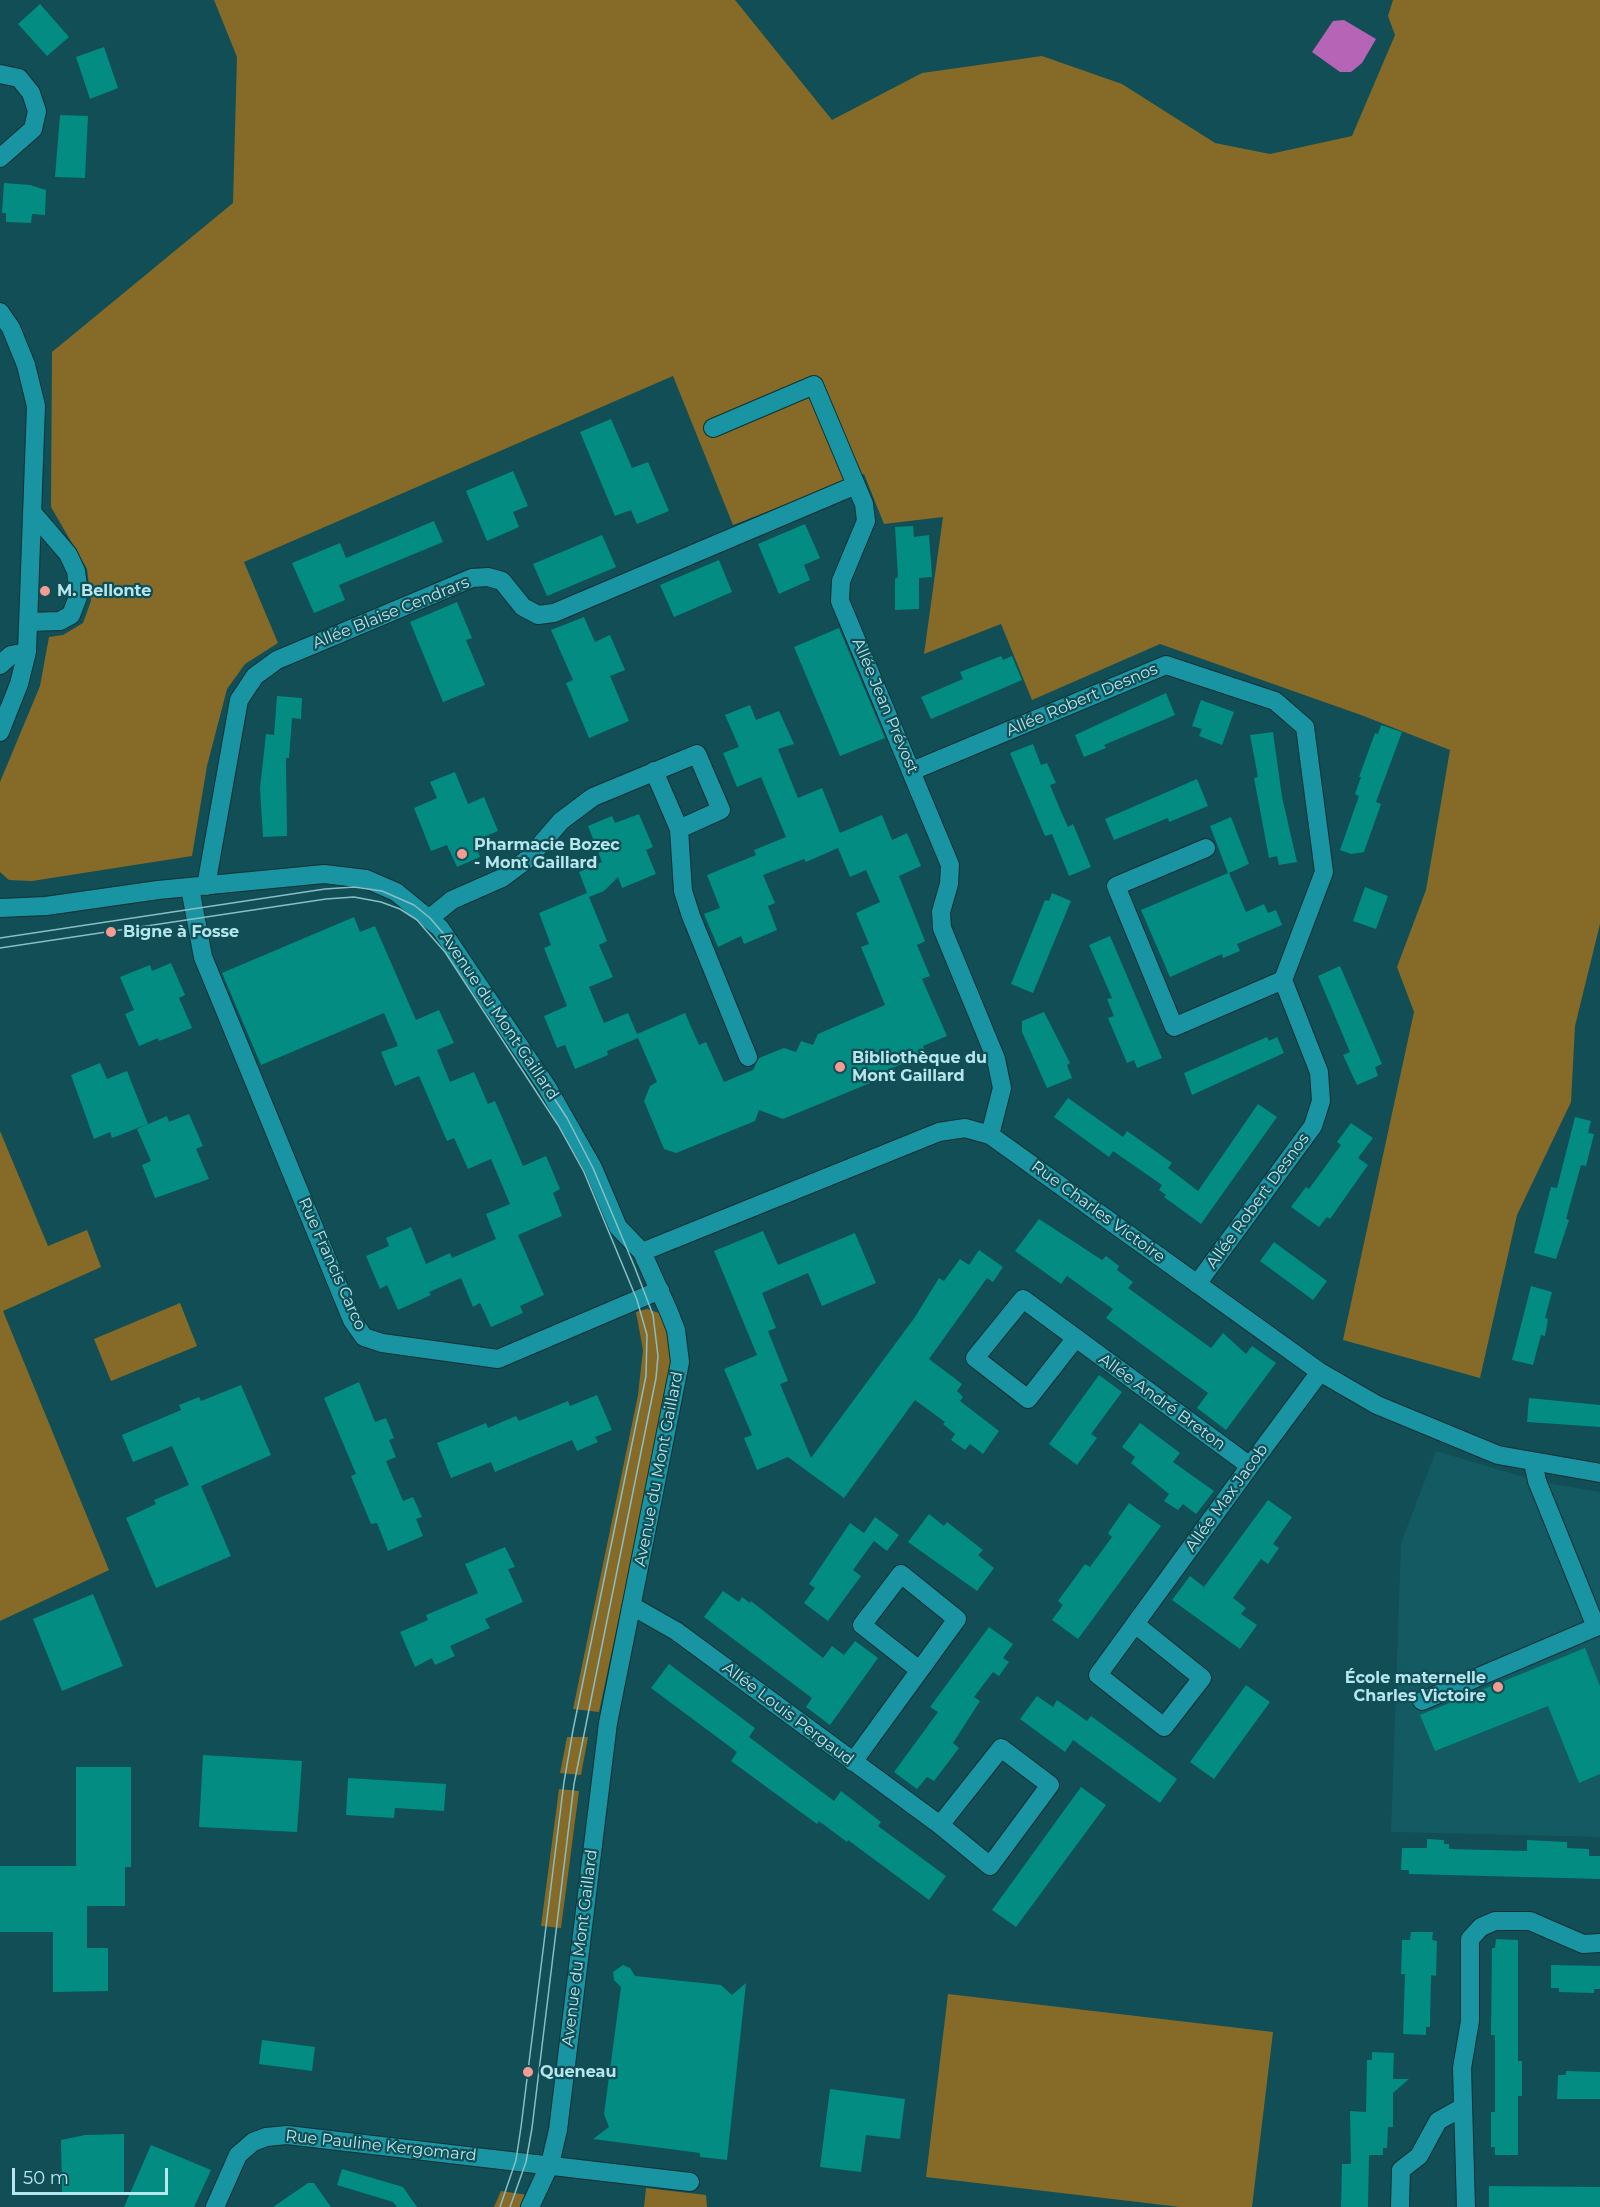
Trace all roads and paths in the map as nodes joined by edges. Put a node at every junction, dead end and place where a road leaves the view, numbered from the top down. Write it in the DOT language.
graph roads {
  1 [pos="0,74"];
  2 [pos="0,158"];
  3 [pos="0,312"];
  4 [pos="6,332"];
  5 [pos="713,428"];
  6 [pos="856,485"];
  7 [pos="32,512"];
  8 [pos="28,622"];
  9 [pos="27,652"];
  10 [pos="0,665"];
  11 [pos="0,732"];
  12 [pos="654,771"];
  13 [pos="912,771"];
  14 [pos="679,829"];
  15 [pos="1206,848"];
  16 [pos="198,887"];
  17 [pos="0,908"];
  18 [pos="430,918"];
  19 [pos="1283,980"];
  20 [pos="748,1057"];
  21 [pos="990,1135"];
  22 [pos="642,1252"];
  23 [pos="1197,1284"];
  24 [pos="660,1290"];
  25 [pos="1074,1339"];
  26 [pos="1320,1372"];
  27 [pos="1533,1462"];
  28 [pos="1250,1466"];
  29 [pos="1600,1473"];
  30 [pos="632,1606"];
  31 [pos="1135,1624"];
  32 [pos="918,1669"];
  33 [pos="1422,1701"];
  34 [pos="852,1762"];
  35 [pos="940,1826"];
  36 [pos="1600,1943"];
  37 [pos="1463,2107"];
  38 [pos="550,2164"];
  39 [pos="690,2182"];
  40 [pos="216,2207"];
  41 [pos="530,2207"];
  42 [pos="1400,2207"];
  43 [pos="1466,2207"];
  1 -- 2 [label="street"];
  3 -- 4 [label="street"];
  4 -- 7 [label="street"];
  5 -- 6 [label="street, Allée Jean Prévost"];
  6 -- 13 [label="street, Allée Jean Prévost"];
  6 -- 16 [label="street, Allée Blaise Cendrars"];
  7 -- 8 [label="street"];
  7 -- 8 [label="street"];
  8 -- 9 [label="street"];
  9 -- 10 [label="street"];
  9 -- 11 [label="street"];
  12 -- 14 [label="street"];
  12 -- 14 [label="street"];
  12 -- 18 [label="street"];
  13 -- 19 [label="street, Allée Robert Desnos"];
  13 -- 21 [label="street, Allée Jean Prévost"];
  14 -- 20 [label="street"];
  15 -- 19 [label="street"];
  16 -- 17 [label="street, Avenue du Mont Gaillard"];
  16 -- 18 [label="street, Avenue du Mont Gaillard"];
  16 -- 24 [label="street, Rue Francis Carco"];
  18 -- 22 [label="street, Avenue du Mont Gaillard"];
  19 -- 23 [label="street, Allée Robert Desnos"];
  21 -- 22 [label="street, Rue Charles Victoire"];
  21 -- 23 [label="street, Rue Charles Victoire"];
  22 -- 24 [label="street, Avenue du Mont Gaillard"];
  23 -- 26 [label="street, Rue Charles Victoire"];
  24 -- 30 [label="street, Avenue du Mont Gaillard"];
  25 -- 25 [label="street, Allée André Breton"];
  25 -- 28 [label="street, Allée André Breton"];
  26 -- 27 [label="street, Rue Charles Victoire"];
  26 -- 28 [label="street, Allée Max Jacob"];
  27 -- 29 [label="street, Rue Charles Victoire"];
  27 -- 33 [label="street"];
  28 -- 31 [label="street, Allée Max Jacob"];
  30 -- 34 [label="street, Allée Louis Pergaud"];
  30 -- 38 [label="street, Avenue du Mont Gaillard"];
  31 -- 31 [label="street, Allée Max Jacob"];
  32 -- 32 [label="street"];
  32 -- 34 [label="street"];
  34 -- 35 [label="street, Allée Louis Pergaud"];
  35 -- 35 [label="street, Allée Louis Pergaud"];
  36 -- 37 [label="street"];
  37 -- 42 [label="street"];
  37 -- 43 [label="street"];
  38 -- 39 [label="street, Rue Pauline Kergomard"];
  38 -- 40 [label="street, Rue Pauline Kergomard"];
  38 -- 41 [label="street, Avenue du Mont Gaillard"];
}
